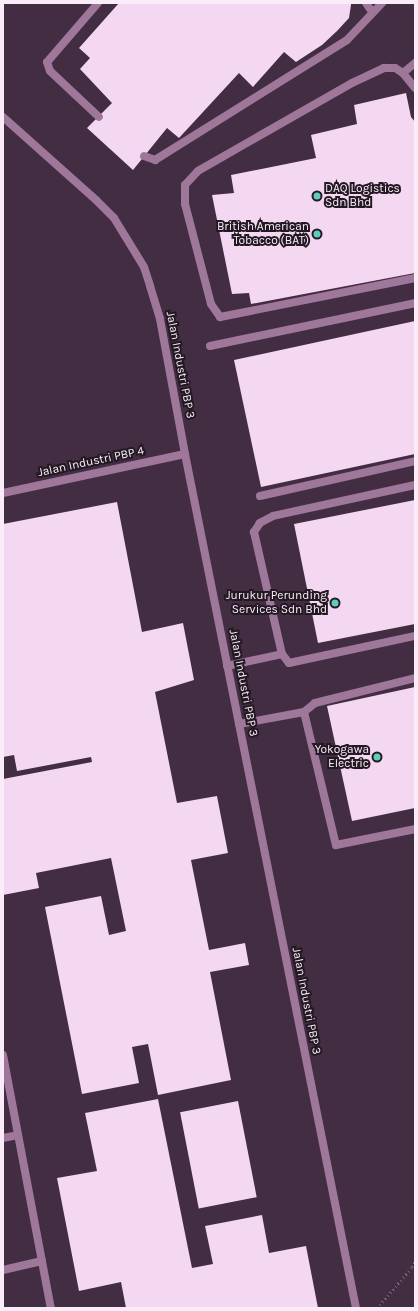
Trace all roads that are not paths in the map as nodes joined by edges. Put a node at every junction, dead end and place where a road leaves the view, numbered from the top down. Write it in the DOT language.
graph roads {
  1 [pos="98,3"];
  2 [pos="366,3"];
  3 [pos="382,3"];
  4 [pos="372,12"];
  5 [pos="415,63"];
  6 [pos="403,73"];
  7 [pos="415,88"];
  8 [pos="3,117"];
  9 [pos="99,117"];
  10 [pos="144,156"];
  11 [pos="415,278"];
  12 [pos="415,303"];
  13 [pos="210,346"];
  14 [pos="185,454"];
  15 [pos="415,460"];
  16 [pos="415,485"];
  17 [pos="3,493"];
  18 [pos="260,496"];
  19 [pos="415,636"];
  20 [pos="282,654"];
  21 [pos="228,666"];
  22 [pos="415,678"];
  23 [pos="304,712"];
  24 [pos="239,724"];
  25 [pos="415,828"];
  26 [pos="3,1055"];
  27 [pos="18,1135"];
  28 [pos="3,1138"];
  29 [pos="42,1261"];
  30 [pos="3,1270"];
  31 [pos="51,1308"];
  32 [pos="356,1308"];
  1 -- 9 [label="street"];
  2 -- 4 [label="street"];
  3 -- 4 [label="street"];
  4 -- 10 [label="street"];
  5 -- 6 [label="street"];
  6 -- 7 [label="street"];
  6 -- 11 [label="street"];
  8 -- 14 [label="street, Jalan Industri PBP 3"];
  12 -- 13 [label="street"];
  14 -- 17 [label="street, Jalan Industri PBP 4"];
  14 -- 21 [label="street, Jalan Industri PBP 3"];
  15 -- 18 [label="street"];
  16 -- 20 [label="street"];
  19 -- 20 [label="street"];
  20 -- 21 [label="street"];
  21 -- 24 [label="street, Jalan Industri PBP 3"];
  22 -- 23 [label="street"];
  23 -- 24 [label="street"];
  23 -- 25 [label="street"];
  24 -- 32 [label="street, Jalan Industri PBP 3"];
  26 -- 27 [label="street"];
  27 -- 28 [label="street"];
  27 -- 29 [label="street"];
  29 -- 30 [label="street"];
  29 -- 31 [label="street"];
}
